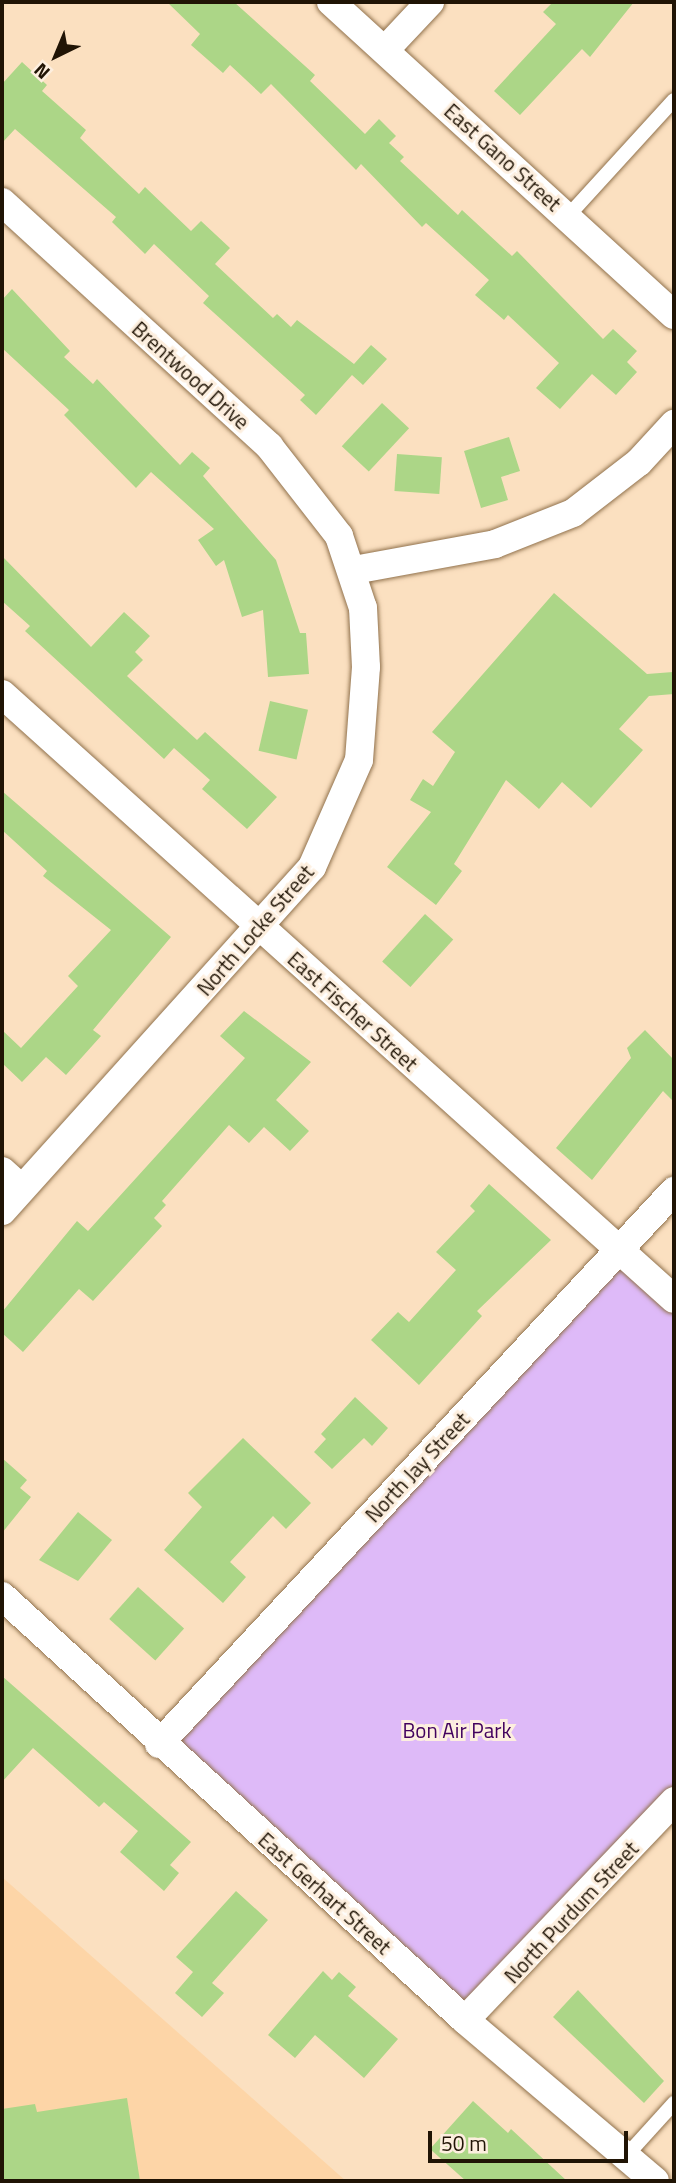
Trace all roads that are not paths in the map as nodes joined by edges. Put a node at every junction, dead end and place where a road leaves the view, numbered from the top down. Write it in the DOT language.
graph roads {
  1 [pos="331,2"];
  2 [pos="430,2"];
  3 [pos="385,50"];
  4 [pos="674,100"];
  5 [pos="2,202"];
  6 [pos="568,216"];
  7 [pos="674,315"];
  8 [pos="674,424"];
  9 [pos="354,570"];
  10 [pos="2,694"];
  11 [pos="262,929"];
  12 [pos="12,1180"];
  13 [pos="674,1191"];
  14 [pos="2,1211"];
  15 [pos="620,1249"];
  16 [pos="674,1299"];
  17 [pos="2,1596"];
  18 [pos="159,1744"];
  19 [pos="674,1801"];
  20 [pos="465,2020"];
  21 [pos="674,2103"];
  22 [pos="626,2155"];
  23 [pos="656,2181"];
  1 -- 3 [label="street, East Gano Street"];
  2 -- 3 [label="street"];
  3 -- 6 [label="street, East Gano Street"];
  4 -- 6 [label="lane"];
  5 -- 9 [label="street, Brentwood Drive"];
  6 -- 7 [label="street, East Gano Street"];
  8 -- 9 [label="street"];
  9 -- 11 [label="street, North Locke Street"];
  10 -- 11 [label="street, East Fischer Street"];
  11 -- 12 [label="street, North Locke Street"];
  11 -- 15 [label="street, East Fischer Street"];
  12 -- 14 [label="street, North Locke Street"];
  13 -- 15 [label="street, North Jay Street"];
  15 -- 16 [label="street, East Fischer Street"];
  15 -- 18 [label="street, North Jay Street"];
  17 -- 18 [label="street, East Gerhart Street"];
  18 -- 20 [label="street, East Gerhart Street"];
  19 -- 20 [label="street, North Purdum Street"];
  20 -- 22 [label="street, East Gerhart Street"];
  21 -- 22 [label="lane"];
  22 -- 23 [label="street, East Gerhart Street"];
}
